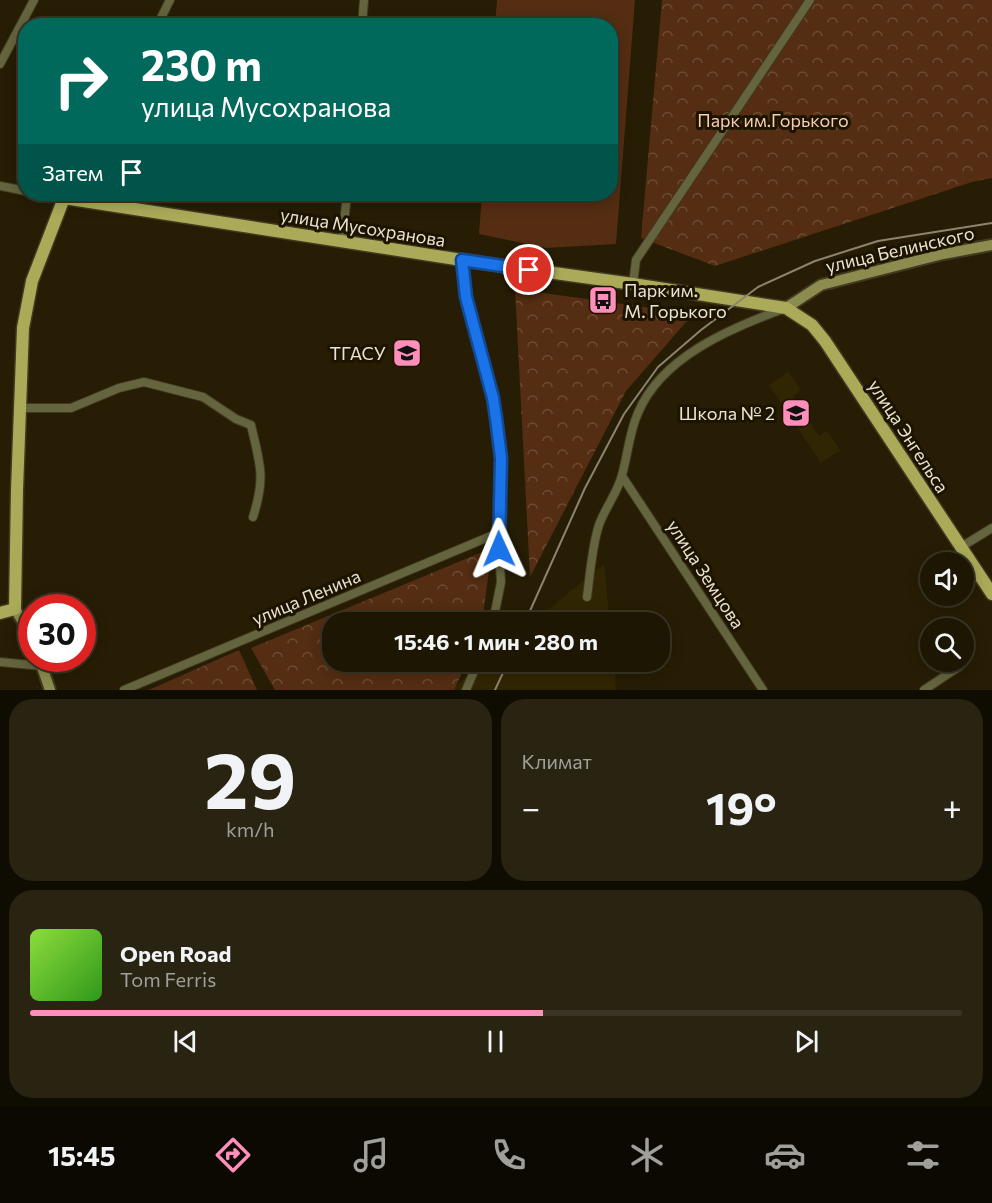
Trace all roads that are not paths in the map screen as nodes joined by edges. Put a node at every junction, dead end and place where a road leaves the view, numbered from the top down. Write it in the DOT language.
graph roads {
  1 [pos="34,0"];
  2 [pos="170,0"];
  3 [pos="364,0"];
  4 [pos="810,0"];
  5 [pos="24,18"];
  6 [pos="161,18"];
  7 [pos="363,18"];
  8 [pos="18,30"];
  9 [pos="0,64"];
  10 [pos="0,186"];
  11 [pos="18,189"];
  12 [pos="64,201"];
  13 [pos="96,201"];
  14 [pos="346,201"];
  15 [pos="342,242"];
  16 [pos="992,245"];
  17 [pos="462,260"];
  18 [pos="633,284"];
  19 [pos="786,308"];
  20 [pos="20,408"];
  21 [pos="622,476"];
  22 [pos="253,517"];
  23 [pos="992,528"];
  24 [pos="498,532"];
  25 [pos="961,547"];
  26 [pos="992,594"];
  27 [pos="587,597"];
  28 [pos="15,609"];
  29 [pos="495,612"];
  30 [pos="0,613"];
  31 [pos="18,614"];
  32 [pos="0,663"];
  33 [pos="18,663"];
  34 [pos="44,672"];
  35 [pos="474,672"];
  36 [pos="951,672"];
  37 [pos="50,690"];
  38 [pos="124,690"];
  39 [pos="466,690"];
  40 [pos="763,690"];
  41 [pos="924,690"];
  1 -- 5 [label="street"];
  2 -- 6 [label="street"];
  3 -- 7 [label="street"];
  4 -- 18 [label="street"];
  8 -- 9 [label="street"];
  10 -- 11 [label="street"];
  12 -- 20 [label="main road"];
  13 -- 15 [label="main road, улица Мусохранова"];
  14 -- 15 [label="street"];
  15 -- 17 [label="main road, улица Мусохранова"];
  16 -- 19 [label="street, улица Белинского"];
  17 -- 18 [label="main road, улица Мусохранова"];
  17 -- 24 [label="street"];
  18 -- 19 [label="main road, улица Мусохранова"];
  19 -- 21 [label="street"];
  19 -- 25 [label="main road, улица Энгельса"];
  20 -- 22 [label="street"];
  20 -- 28 [label="main road"];
  21 -- 27 [label="street"];
  21 -- 40 [label="street, улица Земцова"];
  23 -- 25 [label="street"];
  24 -- 29 [label="street"];
  24 -- 38 [label="street, улица Ленина"];
  25 -- 26 [label="main road, улица Энгельса"];
  28 -- 30 [label="main road"];
  28 -- 31 [label="street"];
  32 -- 33 [label="street"];
  34 -- 37 [label="street"];
  35 -- 39 [label="street"];
  36 -- 41 [label="street"];
}
